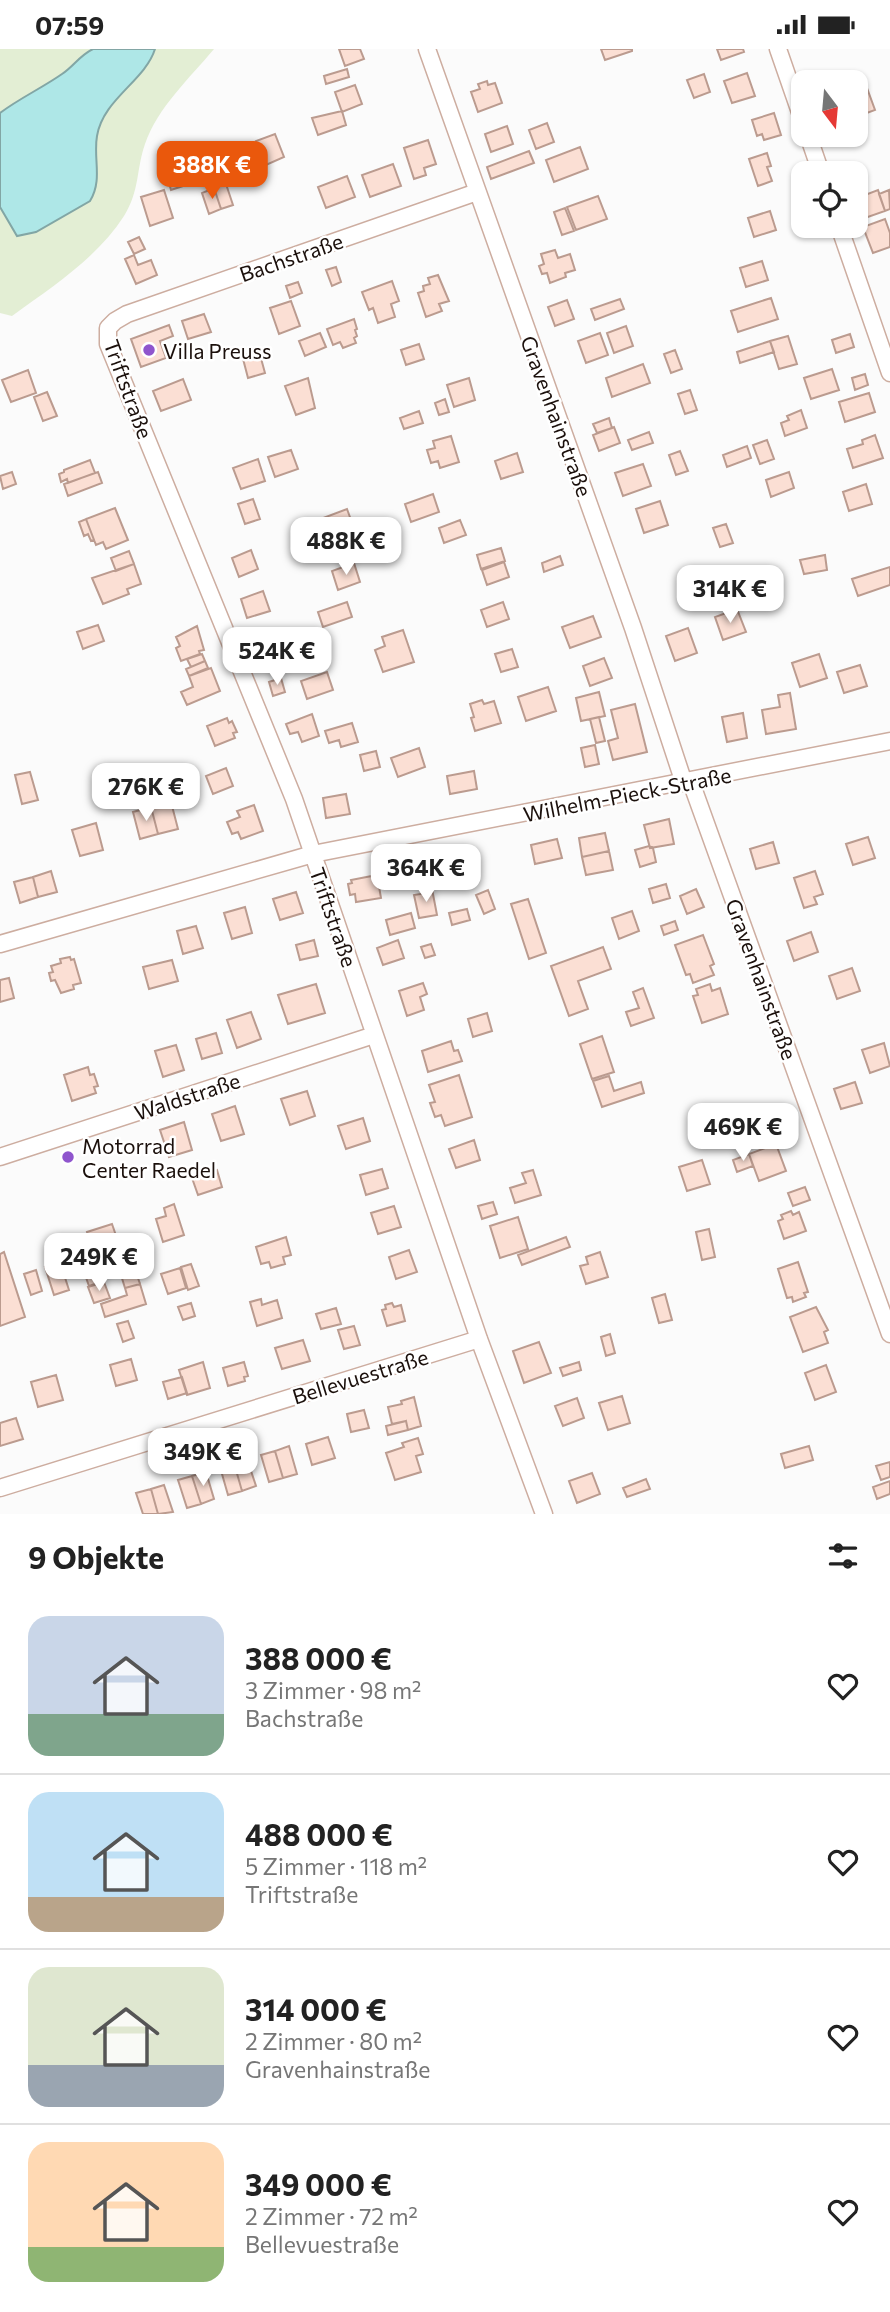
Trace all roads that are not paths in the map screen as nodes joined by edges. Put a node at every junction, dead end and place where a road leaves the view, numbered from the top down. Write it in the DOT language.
graph roads {
  1 [pos="427,49"];
  2 [pos="778,49"];
  3 [pos="791,86"];
  4 [pos="477,192"];
  5 [pos="843,238"];
  6 [pos="108,328"];
  7 [pos="890,373"];
  8 [pos="890,741"];
  9 [pos="688,783"];
  10 [pos="313,854"];
  11 [pos="0,944"];
  12 [pos="374,1035"];
  13 [pos="0,1157"];
  14 [pos="890,1334"];
  15 [pos="478,1339"];
  16 [pos="0,1488"];
  17 [pos="544,1514"];
  1 -- 4 [label="street, Gravenhainstraße"];
  2 -- 3 [label="street"];
  4 -- 6 [label="street, Bachstraße"];
  4 -- 9 [label="street, Gravenhainstraße"];
  5 -- 7 [label="street"];
  6 -- 10 [label="street, Triftstraße"];
  8 -- 9 [label="street, Wilhelm-Pieck-Straße"];
  9 -- 10 [label="street, Wilhelm-Pieck-Straße"];
  9 -- 14 [label="street, Gravenhainstraße"];
  10 -- 11 [label="street, Wilhelm-Pieck-Straße"];
  10 -- 12 [label="street, Triftstraße"];
  12 -- 13 [label="street, Waldstraße"];
  12 -- 15 [label="street, Triftstraße"];
  15 -- 16 [label="street, Bellevuestraße"];
  15 -- 17 [label="street, Triftstraße"];
}
